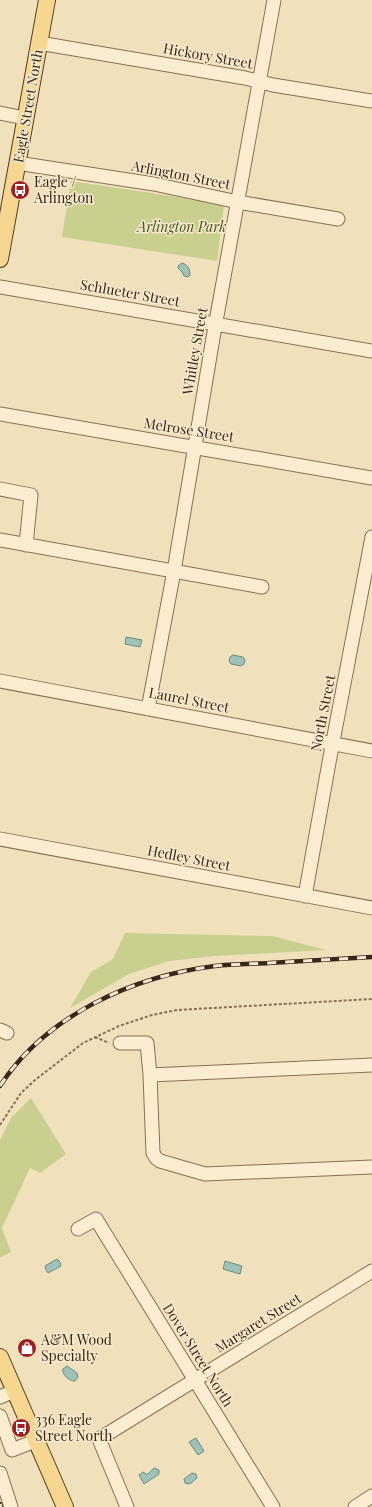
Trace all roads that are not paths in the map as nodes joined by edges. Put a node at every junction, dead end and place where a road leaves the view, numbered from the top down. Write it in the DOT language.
graph roads {
  1 [pos="46,0"];
  2 [pos="274,0"];
  3 [pos="39,43"];
  4 [pos="260,82"];
  5 [pos="372,102"];
  6 [pos="0,114"];
  7 [pos="25,118"];
  8 [pos="17,163"];
  9 [pos="238,202"];
  10 [pos="338,219"];
  11 [pos="0,259"];
  12 [pos="0,287"];
  13 [pos="216,324"];
  14 [pos="372,351"];
  15 [pos="0,414"];
  16 [pos="195,448"];
  17 [pos="372,478"];
  18 [pos="0,489"];
  19 [pos="372,537"];
  20 [pos="0,540"];
  21 [pos="26,545"];
  22 [pos="174,571"];
  23 [pos="369,576"];
  24 [pos="262,587"];
  25 [pos="0,681"];
  26 [pos="148,709"];
  27 [pos="334,744"];
  28 [pos="372,751"];
  29 [pos="0,839"];
  30 [pos="305,896"];
  31 [pos="372,908"];
  32 [pos="120,1043"];
  33 [pos="372,1066"];
  34 [pos="150,1076"];
  35 [pos="372,1167"];
  36 [pos="78,1229"];
  37 [pos="372,1271"];
  38 [pos="0,1357"];
  39 [pos="196,1380"];
  40 [pos="7,1394"];
  41 [pos="0,1416"];
  42 [pos="35,1441"];
  43 [pos="0,1473"];
  44 [pos="372,1496"];
  45 [pos="11,1507"];
  46 [pos="65,1507"];
  47 [pos="127,1507"];
  48 [pos="273,1507"];
  49 [pos="355,1507"];
  1 -- 3 [label="main road, Eagle Street North"];
  2 -- 4 [label="street, Whitley Street"];
  3 -- 4 [label="street, Hickory Street"];
  3 -- 7 [label="main road, Eagle Street North"];
  4 -- 5 [label="street, Hickory Street"];
  4 -- 9 [label="street, Whitley Street"];
  6 -- 7 [label="street"];
  7 -- 8 [label="main road, Eagle Street North"];
  8 -- 9 [label="street, Arlington Street"];
  8 -- 11 [label="main road, Eagle Street North"];
  9 -- 10 [label="street, Arlington Street"];
  9 -- 13 [label="street, Whitley Street"];
  12 -- 13 [label="street, Schlueter Street"];
  13 -- 14 [label="street, Schlueter Street"];
  13 -- 16 [label="street, Whitley Street"];
  15 -- 16 [label="street, Melrose Street"];
  16 -- 17 [label="street, Melrose Street"];
  16 -- 22 [label="street, Whitley Street"];
  18 -- 21 [label="street"];
  19 -- 23 [label="street, North Street"];
  20 -- 21 [label="street"];
  21 -- 22 [label="street"];
  22 -- 24 [label="street"];
  22 -- 26 [label="street, Whitley Street"];
  23 -- 27 [label="street, North Street"];
  25 -- 26 [label="street, Laurel Street"];
  26 -- 27 [label="street, Laurel Street"];
  27 -- 28 [label="street, Laurel Street"];
  27 -- 30 [label="street, North Street"];
  29 -- 30 [label="street, Hedley Street"];
  30 -- 31 [label="street, Hedley Street"];
  32 -- 34 [label="street"];
  33 -- 34 [label="street"];
  34 -- 35 [label="street"];
  36 -- 39 [label="street, Dover Street North"];
  37 -- 39 [label="street, Margaret Street"];
  38 -- 40 [label="main road"];
  39 -- 47 [label="street, Margaret Street"];
  39 -- 48 [label="street, Dover Street North"];
  40 -- 42 [label="main road"];
  41 -- 42 [label="street"];
  42 -- 46 [label="main road"];
  43 -- 45 [label="street"];
  44 -- 49 [label="street"];
}
